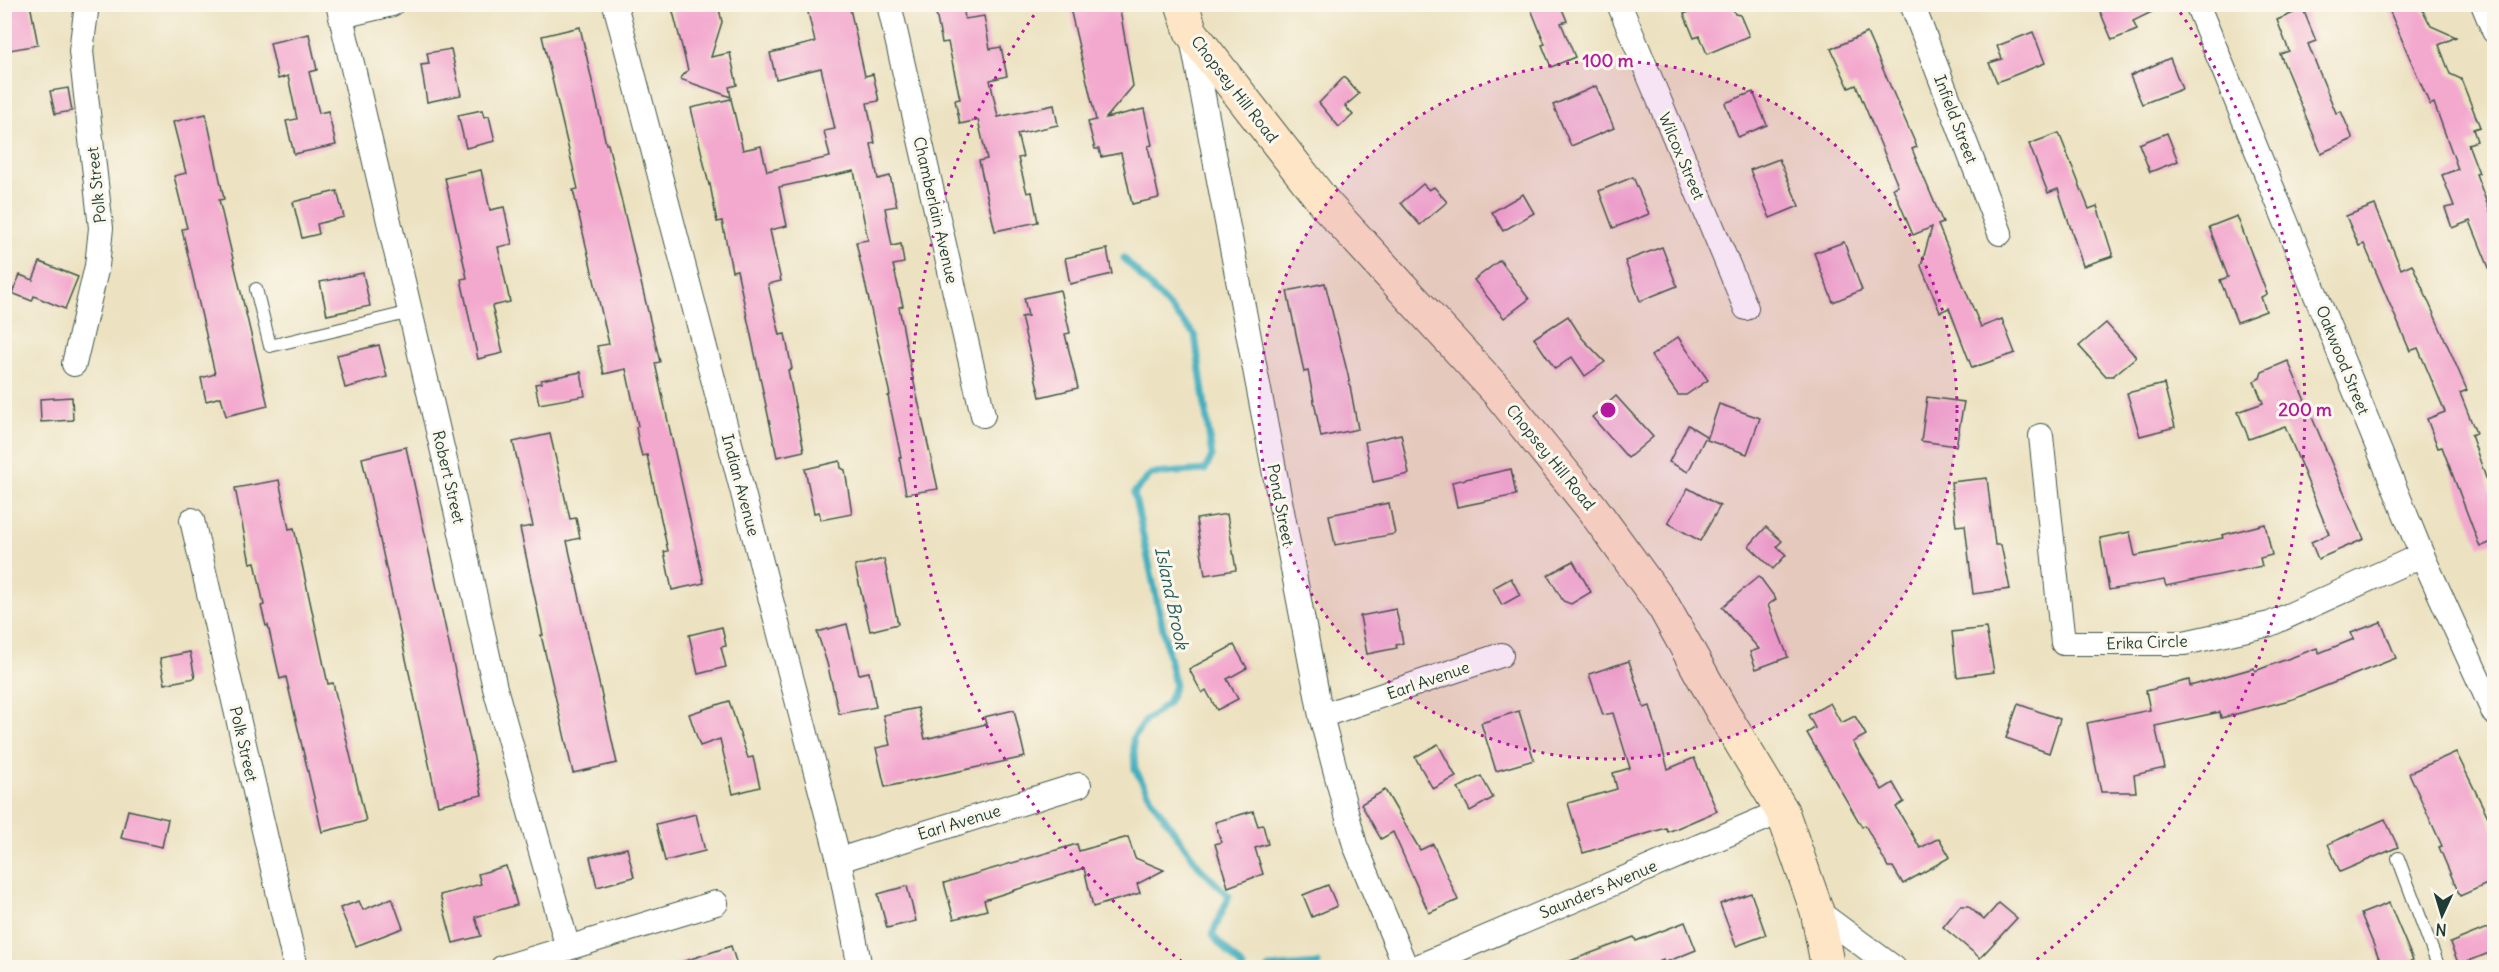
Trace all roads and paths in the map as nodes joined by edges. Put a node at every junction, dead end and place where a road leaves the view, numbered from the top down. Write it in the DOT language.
graph roads {
  1 [pos="87,4"];
  2 [pos="393,4"];
  3 [pos="615,4"];
  4 [pos="889,4"];
  5 [pos="1619,4"];
  6 [pos="2197,4"];
  7 [pos="2483,4"];
  8 [pos="1921,7"];
  9 [pos="340,10"];
  10 [pos="1187,18"];
  11 [pos="2494,32"];
  12 [pos="2000,233"];
  13 [pos="256,290"];
  14 [pos="1746,308"];
  15 [pos="411,312"];
  16 [pos="74,364"];
  17 [pos="983,415"];
  18 [pos="2041,436"];
  19 [pos="192,520"];
  20 [pos="2422,555"];
  21 [pos="1501,655"];
  22 [pos="2490,687"];
  23 [pos="2494,713"];
  24 [pos="1321,716"];
  25 [pos="1079,785"];
  26 [pos="1782,811"];
  27 [pos="2398,858"];
  28 [pos="839,860"];
  29 [pos="716,903"];
  30 [pos="1817,911"];
  31 [pos="568,948"];
  32 [pos="296,968"];
  33 [pos="502,968"];
  34 [pos="860,968"];
  35 [pos="1406,968"];
  36 [pos="1415,968"];
  37 [pos="1828,968"];
  38 [pos="1894,968"];
  39 [pos="2439,968"];
  1 -- 16 [label="street, Polk Street"];
  2 -- 9 [label="street"];
  3 -- 28 [label="street, Indian Avenue"];
  4 -- 17 [label="street, Chamberlain Avenue"];
  5 -- 14 [label="street, Wilcox Street"];
  6 -- 20 [label="street, Oakwood Street"];
  7 -- 11 [label="street"];
  8 -- 12 [label="street, Infield Street"];
  9 -- 15 [label="street, Robert Street"];
  10 -- 24 [label="street, Pond Street"];
  10 -- 26 [label="street, Chopsey Hill Road"];
  13 -- 15 [label="lane"];
  15 -- 31 [label="street, Robert Street"];
  18 -- 20 [label="street, Erika Circle"];
  19 -- 32 [label="street, Polk Street"];
  20 -- 22 [label="street, Oakwood Street"];
  21 -- 24 [label="street, Earl Avenue"];
  22 -- 23 [label="street, Oakwood Street"];
  24 -- 35 [label="street, Pond Street"];
  25 -- 28 [label="street, Earl Avenue"];
  26 -- 30 [label="street, Chopsey Hill Road"];
  26 -- 36 [label="street, Saunders Avenue"];
  27 -- 39 [label="lane"];
  28 -- 34 [label="street, Indian Avenue"];
  29 -- 31 [label="street"];
  30 -- 37 [label="street, Chopsey Hill Road"];
  30 -- 38 [label="street"];
  31 -- 33 [label="street"];
}
